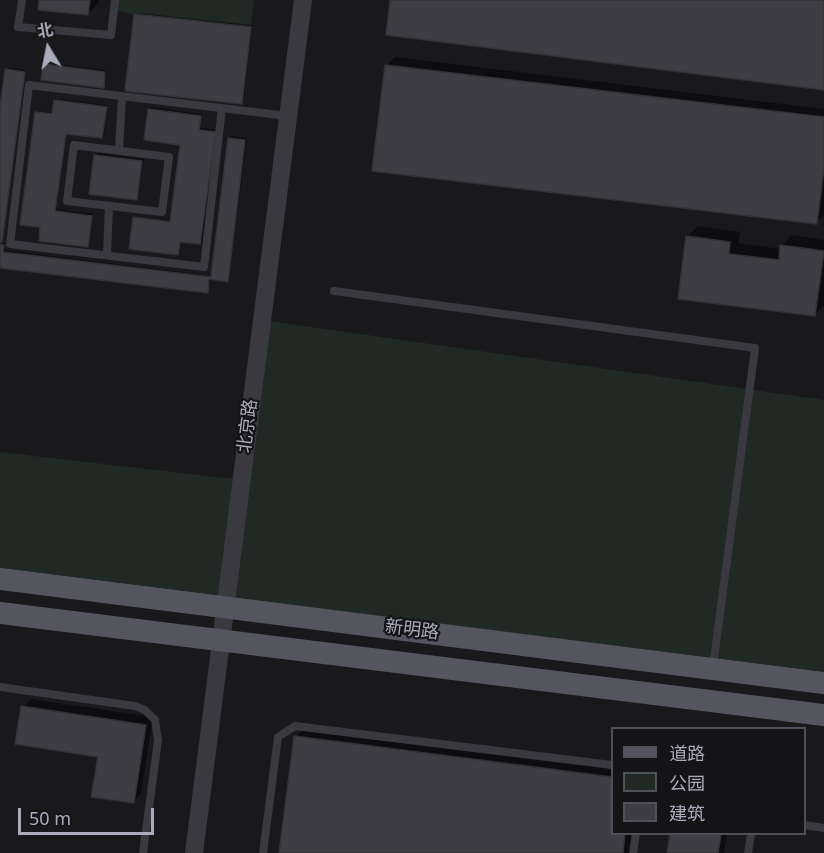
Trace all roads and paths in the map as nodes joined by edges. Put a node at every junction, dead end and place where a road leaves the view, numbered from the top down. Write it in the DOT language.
graph roads {
  1 [pos="21,0"];
  2 [pos="115,0"];
  3 [pos="303,0"];
  4 [pos="122,96"];
  5 [pos="222,108"];
  6 [pos="288,116"];
  7 [pos="118,151"];
  8 [pos="109,206"];
  9 [pos="106,255"];
  10 [pos="334,291"];
  11 [pos="0,579"];
  12 [pos="225,607"];
  13 [pos="0,613"];
  14 [pos="222,640"];
  15 [pos="713,669"];
  16 [pos="824,683"];
  17 [pos="0,687"];
  18 [pos="824,715"];
  19 [pos="611,765"];
  20 [pos="806,825"];
  21 [pos="824,828"];
  22 [pos="636,835"];
  23 [pos="751,835"];
  24 [pos="143,853"];
  25 [pos="194,853"];
  26 [pos="263,853"];
  27 [pos="633,853"];
  28 [pos="748,853"];
  1 -- 2 [label="lane"];
  3 -- 6 [label="street, 北京路"];
  4 -- 5 [label="lane"];
  4 -- 7 [label="lane"];
  4 -- 9 [label="lane"];
  5 -- 6 [label="lane"];
  5 -- 9 [label="lane"];
  6 -- 12 [label="street, 北京路"];
  7 -- 8 [label="lane"];
  7 -- 8 [label="lane"];
  8 -- 9 [label="lane"];
  10 -- 15 [label="lane"];
  11 -- 12 [label="main road, 新明路"];
  12 -- 14 [label="street, 北京路"];
  12 -- 15 [label="main road, 新明路"];
  13 -- 14 [label="main road, 新明路"];
  14 -- 18 [label="main road, 新明路"];
  14 -- 25 [label="street, 北京路"];
  15 -- 16 [label="main road, 新明路"];
  17 -- 24 [label="lane"];
  19 -- 26 [label="lane"];
  20 -- 21 [label="lane"];
  22 -- 27 [label="lane"];
  23 -- 28 [label="lane"];
}
